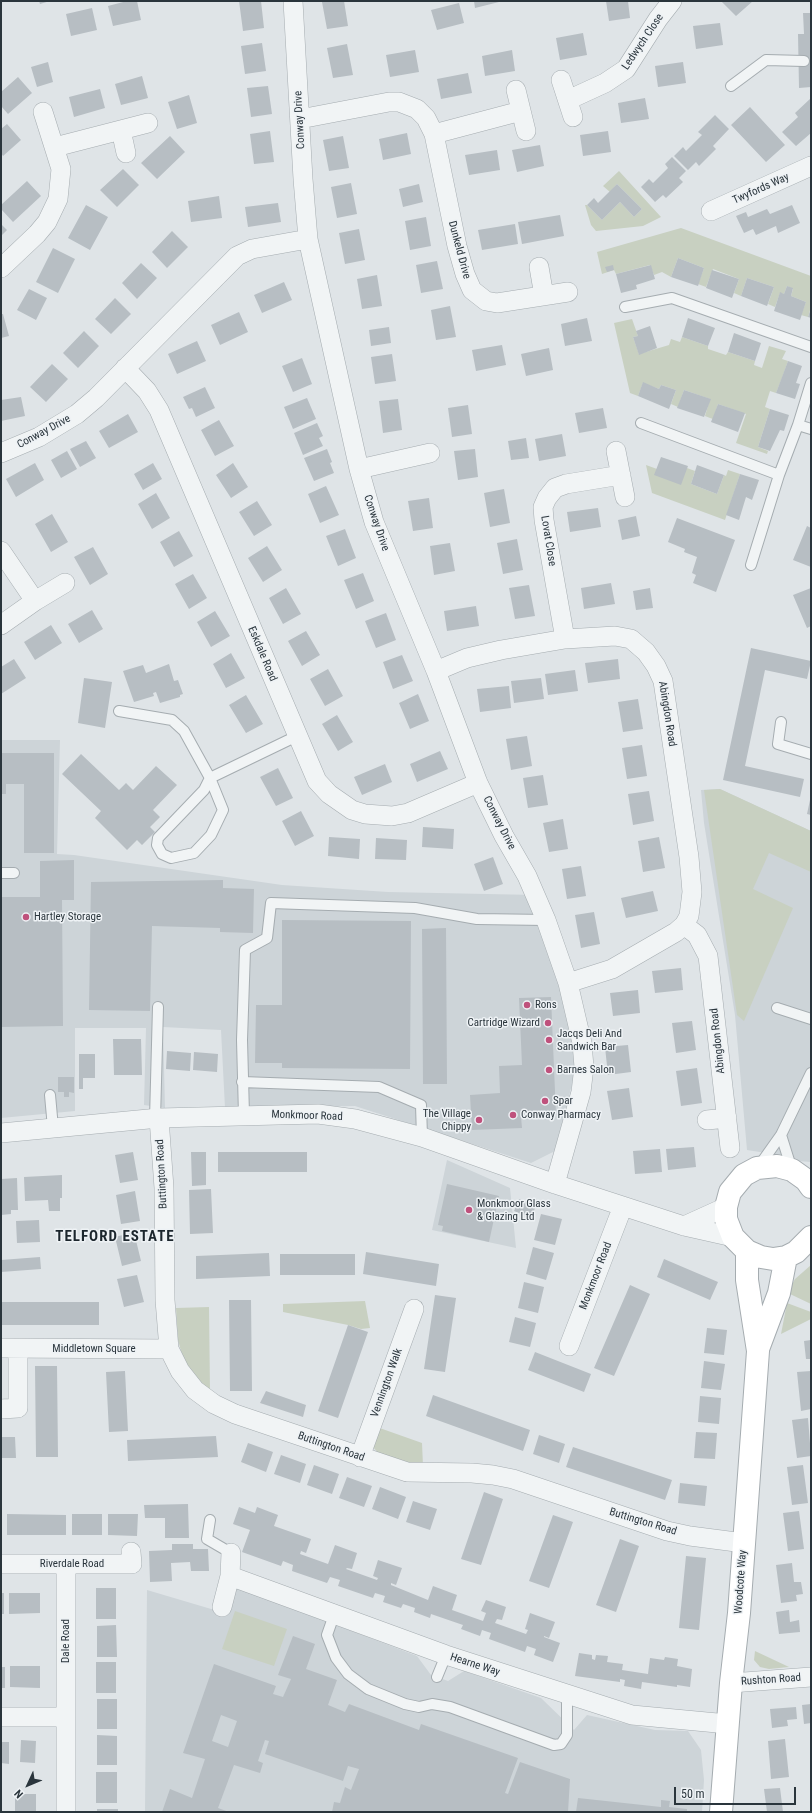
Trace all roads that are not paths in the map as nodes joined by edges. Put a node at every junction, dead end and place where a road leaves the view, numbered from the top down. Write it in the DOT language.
graph roads {
  1 [pos="293,1"];
  2 [pos="672,1"];
  3 [pos="804,61"];
  4 [pos="561,80"];
  5 [pos="731,86"];
  6 [pos="516,90"];
  7 [pos="521,110"];
  8 [pos="43,112"];
  9 [pos="300,119"];
  10 [pos="148,123"];
  11 [pos="121,130"];
  12 [pos="526,131"];
  13 [pos="434,134"];
  14 [pos="55,147"];
  15 [pos="126,153"];
  16 [pos="811,166"];
  17 [pos="711,211"];
  18 [pos="308,239"];
  19 [pos="539,267"];
  20 [pos="1,268"];
  21 [pos="568,292"];
  22 [pos="544,296"];
  23 [pos="626,307"];
  24 [pos="811,347"];
  25 [pos="125,368"];
  26 [pos="811,383"];
  27 [pos="641,423"];
  28 [pos="798,425"];
  29 [pos="811,429"];
  30 [pos="616,451"];
  31 [pos="1,453"];
  32 [pos="430,453"];
  33 [pos="358,469"];
  34 [pos="621,474"];
  35 [pos="779,475"];
  36 [pos="625,497"];
  37 [pos="1,550"];
  38 [pos="751,565"];
  39 [pos="64,583"];
  40 [pos="35,601"];
  41 [pos="1,625"];
  42 [pos="565,640"];
  43 [pos="436,671"];
  44 [pos="119,711"];
  45 [pos="781,722"];
  46 [pos="297,736"];
  47 [pos="811,754"];
  48 [pos="210,778"];
  49 [pos="478,783"];
  50 [pos="1,873"];
  51 [pos="14,873"];
  52 [pos="546,920"];
  53 [pos="684,925"];
  54 [pos="568,983"];
  55 [pos="158,1007"];
  56 [pos="777,1008"];
  57 [pos="811,1019"];
  58 [pos="811,1075"];
  59 [pos="242,1082"];
  60 [pos="50,1095"];
  61 [pos="244,1115"];
  62 [pos="727,1118"];
  63 [pos="157,1119"];
  64 [pos="707,1120"];
  65 [pos="53,1128"];
  66 [pos="1,1133"];
  67 [pos="781,1135"];
  68 [pos="422,1137"];
  69 [pos="730,1148"];
  70 [pos="757,1168"];
  71 [pos="792,1170"];
  72 [pos="555,1184"];
  73 [pos="811,1187"];
  74 [pos="623,1206"];
  75 [pos="726,1207"];
  76 [pos="684,1226"];
  77 [pos="810,1239"];
  78 [pos="740,1244"];
  79 [pos="786,1257"];
  80 [pos="414,1308"];
  81 [pos="569,1346"];
  82 [pos="10,1348"];
  83 [pos="169,1348"];
  84 [pos="758,1351"];
  85 [pos="1,1408"];
  86 [pos="360,1457"];
  87 [pos="210,1520"];
  88 [pos="744,1543"];
  89 [pos="130,1552"];
  90 [pos="231,1553"];
  91 [pos="1,1564"];
  92 [pos="66,1564"];
  93 [pos="230,1576"];
  94 [pos="222,1607"];
  95 [pos="334,1614"];
  96 [pos="446,1655"];
  97 [pos="437,1677"];
  98 [pos="811,1677"];
  99 [pos="731,1683"];
  100 [pos="567,1695"];
  101 [pos="1,1717"];
  102 [pos="66,1717"];
  103 [pos="728,1724"];
  104 [pos="66,1812"];
  105 [pos="721,1812"];
  1 -- 9 [label="street, Conway Drive"];
  2 -- 4 [label="street, Ledwych Close"];
  3 -- 5 [label="lane"];
  6 -- 7 [label="street"];
  7 -- 12 [label="street"];
  7 -- 13 [label="street"];
  8 -- 14 [label="street"];
  9 -- 13 [label="street, Dunkeld Drive"];
  9 -- 18 [label="street, Conway Drive"];
  10 -- 11 [label="street"];
  11 -- 14 [label="street"];
  11 -- 15 [label="street"];
  13 -- 22 [label="street, Dunkeld Drive"];
  14 -- 20 [label="street"];
  16 -- 17 [label="street, Twyfords Way"];
  18 -- 25 [label="street, Conway Drive"];
  18 -- 33 [label="street, Conway Drive"];
  19 -- 22 [label="street"];
  21 -- 22 [label="street, Dunkeld Drive"];
  23 -- 24 [label="lane"];
  25 -- 31 [label="street, Conway Drive"];
  25 -- 46 [label="street, Eskdale Road"];
  26 -- 28 [label="lane"];
  27 -- 35 [label="lane"];
  28 -- 29 [label="lane"];
  28 -- 35 [label="lane"];
  30 -- 34 [label="street"];
  32 -- 33 [label="street"];
  33 -- 43 [label="street, Conway Drive"];
  34 -- 36 [label="street"];
  34 -- 42 [label="street, Lovat Close"];
  35 -- 38 [label="lane"];
  37 -- 40 [label="street"];
  39 -- 40 [label="street"];
  40 -- 41 [label="street"];
  42 -- 43 [label="street, Abingdon Road"];
  42 -- 53 [label="street, Abingdon Road"];
  43 -- 49 [label="street, Conway Drive"];
  44 -- 48 [label="lane"];
  45 -- 47 [label="lane"];
  46 -- 48 [label="lane"];
  46 -- 49 [label="street, Eskdale Road"];
  48 -- 48 [label="lane"];
  49 -- 52 [label="street, Conway Drive"];
  50 -- 51 [label="lane"];
  52 -- 54 [label="street, Conway Drive"];
  52 -- 59 [label="lane"];
  53 -- 54 [label="street"];
  53 -- 62 [label="street, Abingdon Road"];
  54 -- 72 [label="street, Conway Drive"];
  55 -- 63 [label="lane"];
  56 -- 57 [label="lane"];
  58 -- 67 [label="lane"];
  59 -- 61 [label="lane"];
  59 -- 68 [label="lane"];
  60 -- 65 [label="lane"];
  61 -- 63 [label="street, Monkmoor Road"];
  61 -- 68 [label="street, Monkmoor Road"];
  62 -- 64 [label="street"];
  62 -- 69 [label="street, Abingdon Road"];
  63 -- 65 [label="street, Monkmoor Road"];
  63 -- 83 [label="street, Buttington Road"];
  65 -- 66 [label="street, Monkmoor Road"];
  67 -- 70 [label="lane"];
  67 -- 71 [label="lane"];
  68 -- 72 [label="street, Monkmoor Road"];
  70 -- 71 [label="street"];
  70 -- 75 [label="street"];
  71 -- 73 [label="street"];
  72 -- 74 [label="street, Monkmoor Road"];
  74 -- 76 [label="street, Monkmoor Road"];
  74 -- 81 [label="street, Monkmoor Road"];
  75 -- 76 [label="street"];
  75 -- 78 [label="street"];
  76 -- 78 [label="street, Monkmoor Road"];
  77 -- 79 [label="street"];
  78 -- 79 [label="street"];
  78 -- 84 [label="street, Woodcote Way"];
  79 -- 84 [label="street, Woodcote Way"];
  80 -- 86 [label="street, Vennington Walk"];
  82 -- 83 [label="street, Middletown Square"];
  82 -- 85 [label="street, Middletown Square"];
  83 -- 86 [label="street, Buttington Road"];
  84 -- 88 [label="street, Woodcote Way"];
  86 -- 88 [label="street, Buttington Road"];
  87 -- 90 [label="lane"];
  88 -- 99 [label="street, Woodcote Way"];
  89 -- 92 [label="street, Riverdale Road"];
  90 -- 93 [label="street"];
  91 -- 92 [label="street, Riverdale Road"];
  92 -- 102 [label="street, Dale Road"];
  93 -- 94 [label="street"];
  93 -- 95 [label="street, Hearne Way"];
  95 -- 96 [label="street, Hearne Way"];
  95 -- 100 [label="lane"];
  96 -- 97 [label="lane"];
  96 -- 100 [label="street, Hearne Way"];
  98 -- 99 [label="street, Rushton Road"];
  99 -- 103 [label="street, Woodcote Way"];
  100 -- 103 [label="street, Hearne Way"];
  101 -- 102 [label="street"];
  102 -- 104 [label="street, Dale Road"];
  103 -- 105 [label="street, Woodcote Way"];
}
